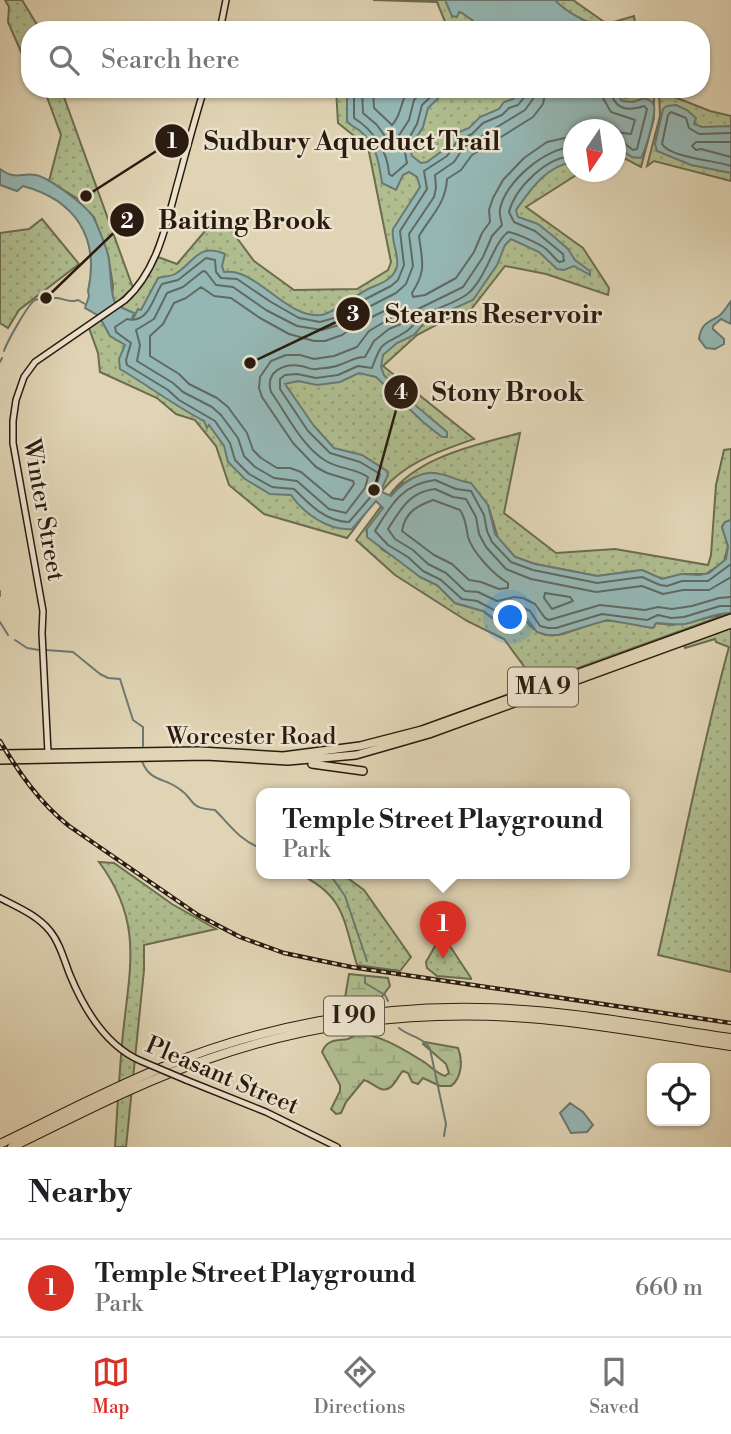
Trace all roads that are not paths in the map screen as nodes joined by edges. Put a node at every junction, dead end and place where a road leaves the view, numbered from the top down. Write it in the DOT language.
graph roads {
  1 [pos="226,0"];
  2 [pos="222,21"];
  3 [pos="201,98"];
  4 [pos="731,620"];
  5 [pos="48,753"];
  6 [pos="356,755"];
  7 [pos="0,757"];
  8 [pos="298,761"];
  9 [pos="330,766"];
  10 [pos="363,771"];
  11 [pos="0,898"];
  12 [pos="731,1038"];
  13 [pos="731,1046"];
  14 [pos="0,1144"];
  15 [pos="12,1147"];
  16 [pos="337,1147"];
  1 -- 2 [label="main road"];
  3 -- 5 [label="main road, Winter Street"];
  4 -- 5 [label="highway, Worcester Road / MA 9"];
  4 -- 6 [label="highway, Worcester Road / MA 9"];
  5 -- 7 [label="highway, Worcester Road / MA 9"];
  6 -- 8 [label="highway, Worcester Road / MA 9"];
  6 -- 9 [label="highway"];
  7 -- 8 [label="highway, Worcester Road / MA 9"];
  8 -- 9 [label="highway"];
  9 -- 10 [label="highway"];
  11 -- 16 [label="main road, Pleasant Street, bridge"];
  12 -- 14 [label="highway, I 90"];
  13 -- 15 [label="highway, I 90"];
}
